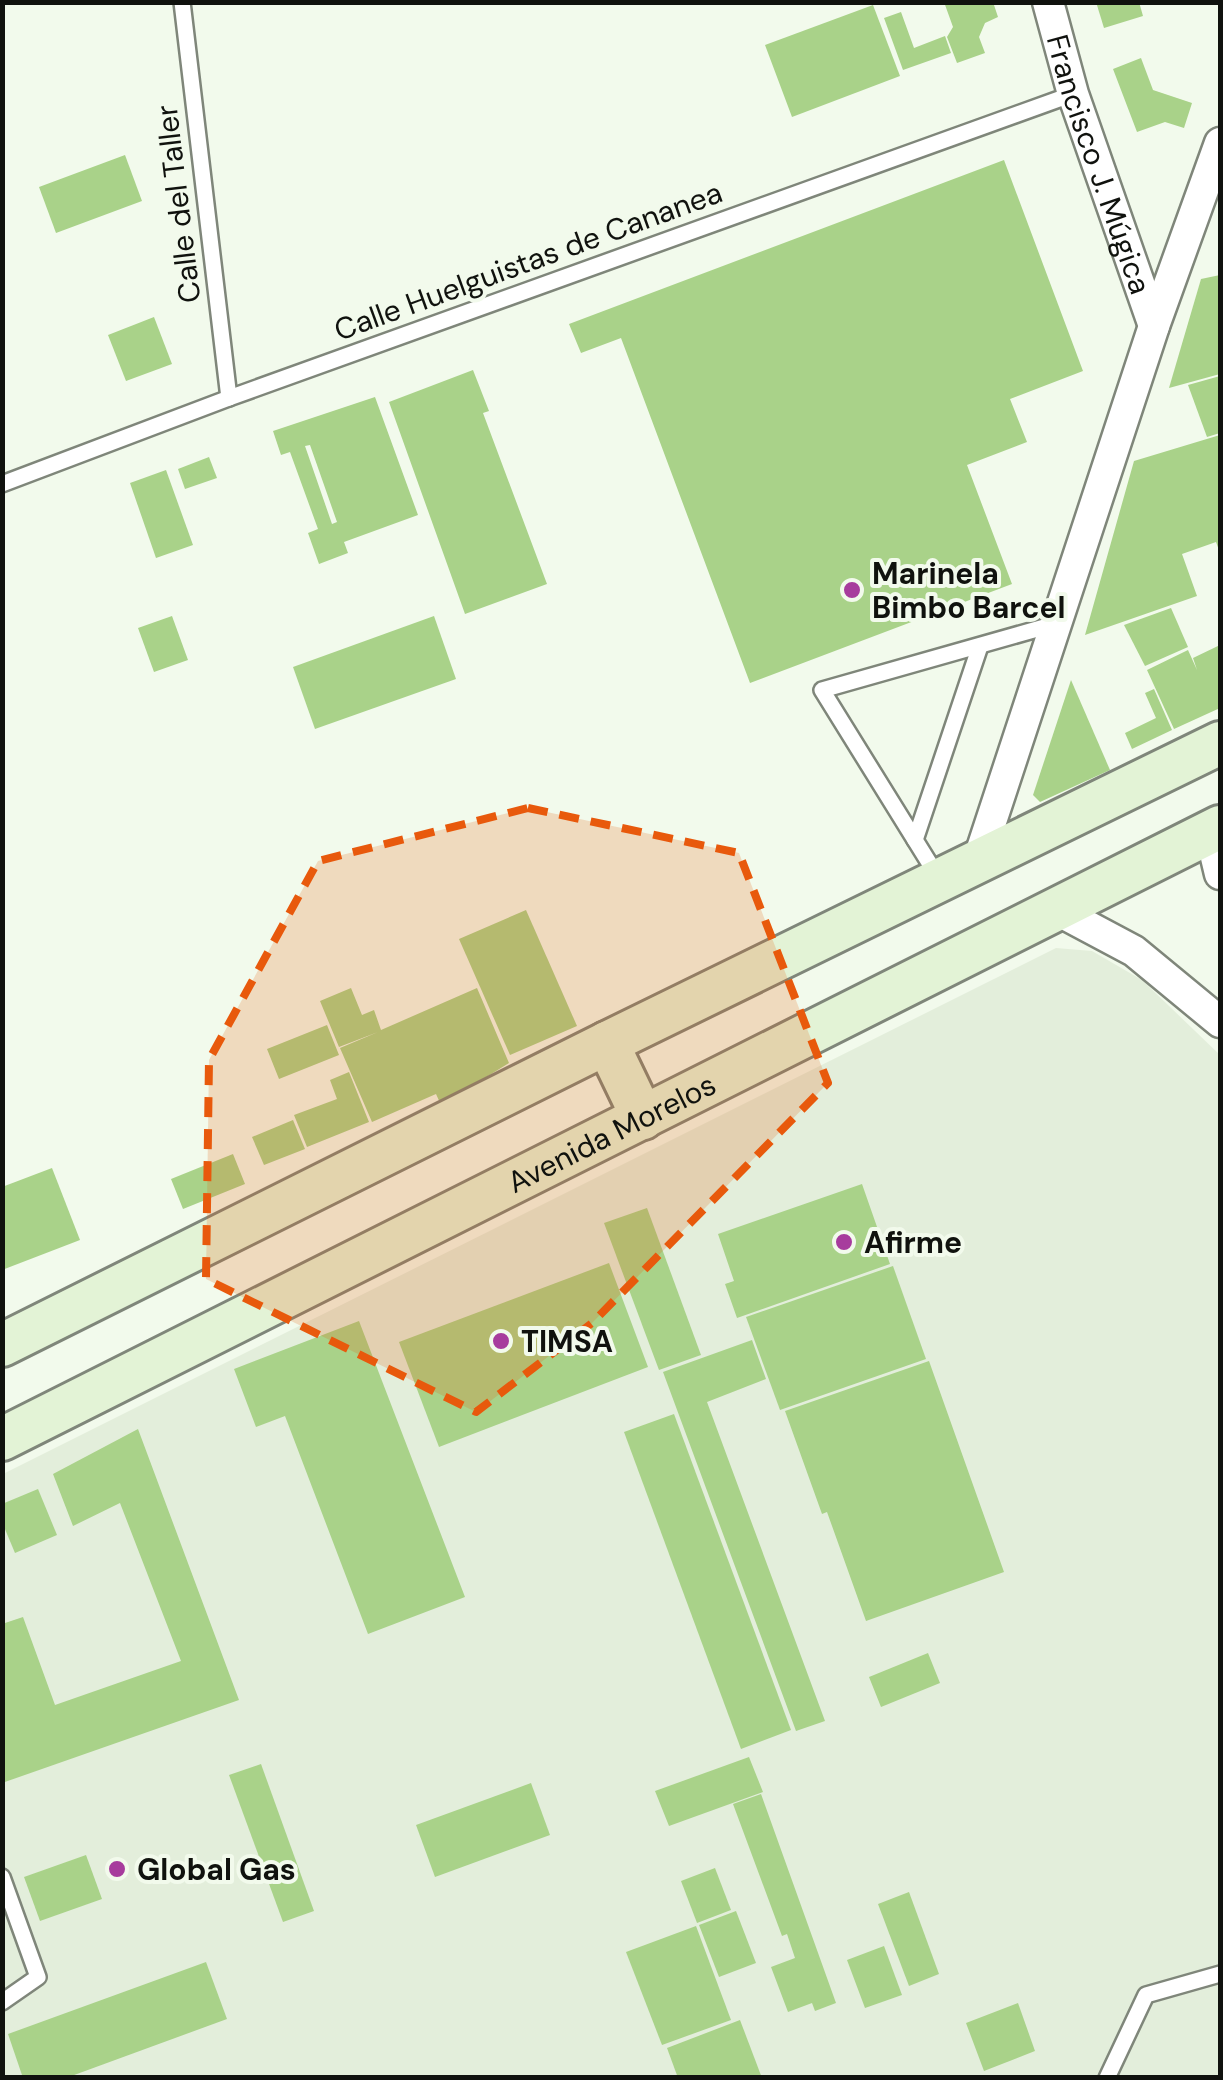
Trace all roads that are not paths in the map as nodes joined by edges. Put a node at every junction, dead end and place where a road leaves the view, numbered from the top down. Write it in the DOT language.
graph roads {
  1 [pos="182,2"];
  2 [pos="1048,2"];
  3 [pos="1074,94"];
  4 [pos="1220,143"];
  5 [pos="1154,326"];
  6 [pos="229,398"];
  7 [pos="2,484"];
  8 [pos="1056,624"];
  9 [pos="980,646"];
  10 [pos="1220,743"];
  11 [pos="1215,830"];
  12 [pos="915,840"];
  13 [pos="978,861"];
  14 [pos="1220,874"];
  15 [pos="940,881"];
  16 [pos="1057,910"];
  17 [pos="1220,1022"];
  18 [pos="607,1042"];
  19 [pos="642,1118"];
  20 [pos="2,1345"];
  21 [pos="2,1439"];
  22 [pos="2,1878"];
  23 [pos="1220,1974"];
  24 [pos="2,2002"];
  25 [pos="1107,2078"];
  1 -- 6 [label="lane, Calle del Taller"];
  2 -- 3 [label="street, Francisco J. Múgica"];
  3 -- 5 [label="street, Francisco J. Múgica"];
  3 -- 6 [label="lane, Calle Huelguistas de Cananea"];
  4 -- 5 [label="street"];
  5 -- 8 [label="street"];
  6 -- 7 [label="lane, Calle Huelguistas de Cananea"];
  8 -- 9 [label="lane"];
  8 -- 13 [label="street"];
  9 -- 12 [label="lane"];
  9 -- 12 [label="lane"];
  10 -- 13 [label="main road"];
  11 -- 14 [label="street"];
  11 -- 16 [label="main road, Avenida Morelos"];
  12 -- 15 [label="lane"];
  13 -- 15 [label="main road"];
  15 -- 18 [label="main road"];
  16 -- 17 [label="street"];
  16 -- 19 [label="main road, Avenida Morelos"];
  18 -- 19 [label="main road"];
  18 -- 20 [label="main road"];
  19 -- 21 [label="main road, Avenida Morelos"];
  22 -- 24 [label="lane"];
  23 -- 25 [label="lane"];
}
